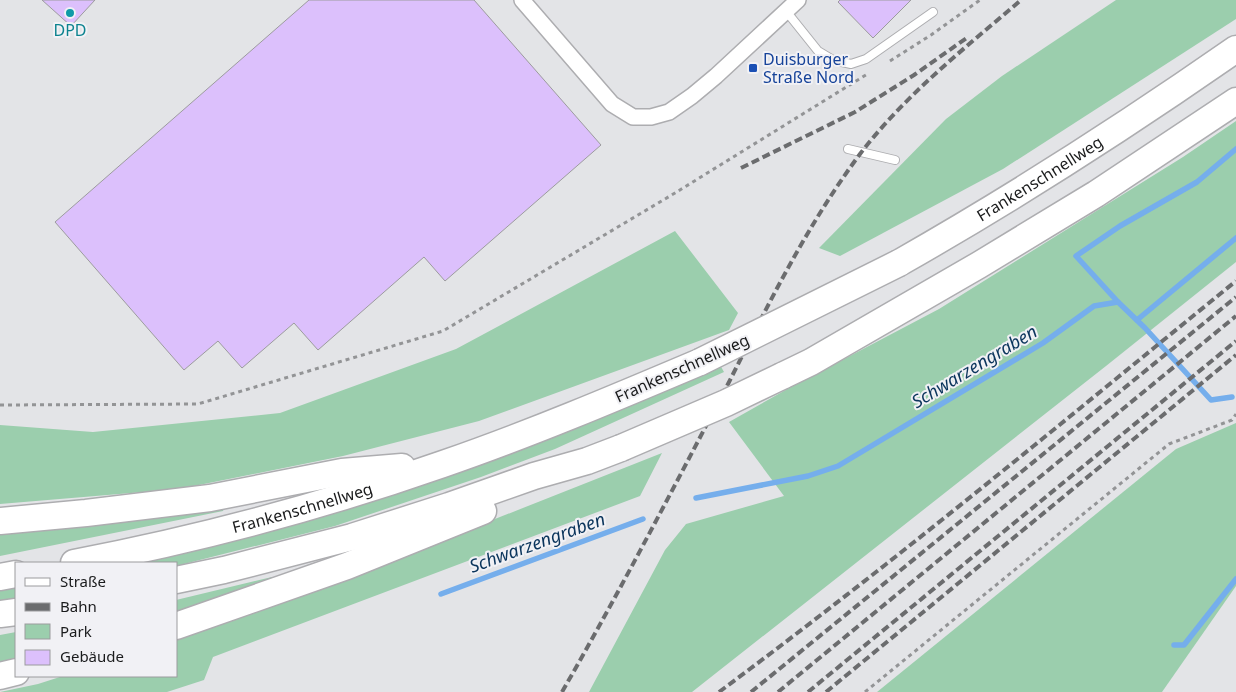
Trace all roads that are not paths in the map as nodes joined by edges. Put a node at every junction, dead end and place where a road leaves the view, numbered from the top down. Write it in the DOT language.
graph roads {
  1 [pos="522,0"];
  2 [pos="798,0"];
  3 [pos="786,11"];
  4 [pos="933,12"];
  5 [pos="1236,49"];
  6 [pos="1236,101"];
  7 [pos="848,149"];
  8 [pos="895,160"];
  9 [pos="587,461"];
  10 [pos="443,464"];
  11 [pos="0,521"];
  12 [pos="78,562"];
  13 [pos="15,574"];
  14 [pos="0,578"];
  15 [pos="178,580"];
  16 [pos="15,612"];
  17 [pos="0,614"];
  18 [pos="178,625"];
  19 [pos="15,672"];
  20 [pos="0,676"];
  1 -- 3 [label="street"];
  2 -- 3 [label="street"];
  3 -- 4 [label="lane"];
  5 -- 10 [label="highway, Frankenschnellweg, bridge"];
  6 -- 9 [label="highway, bridge"];
  7 -- 8 [label="lane"];
  9 -- 15 [label="highway"];
  9 -- 18 [label="highway"];
  10 -- 11 [label="highway"];
  10 -- 12 [label="highway, Frankenschnellweg"];
  13 -- 14 [label="highway"];
  16 -- 17 [label="highway"];
  19 -- 20 [label="highway"];
}
